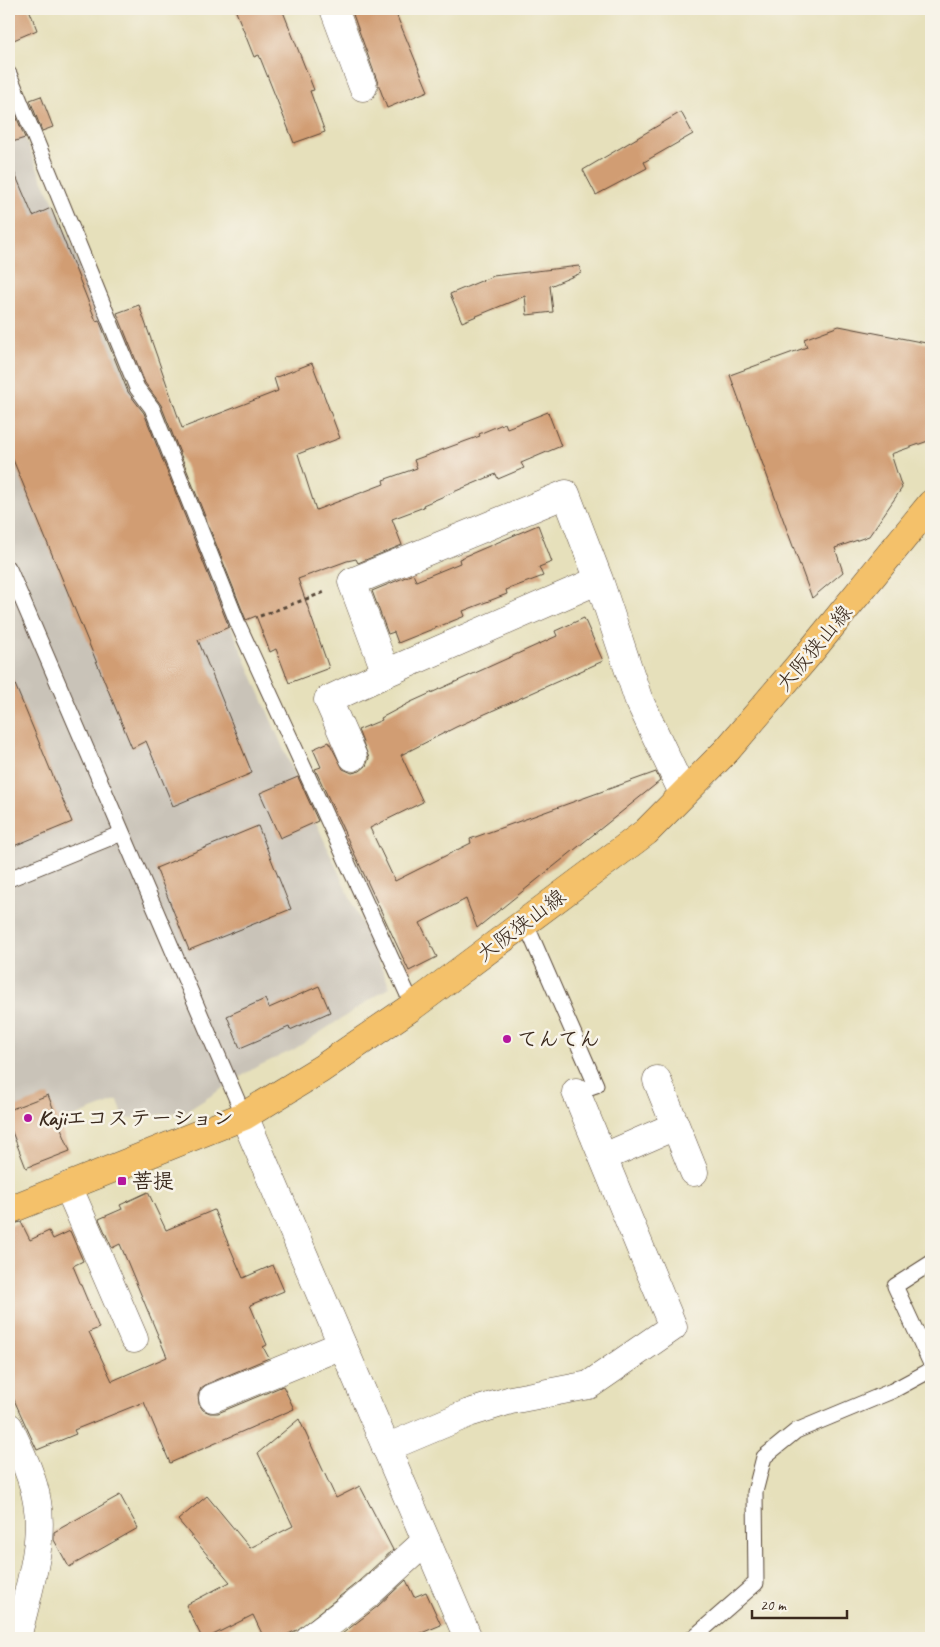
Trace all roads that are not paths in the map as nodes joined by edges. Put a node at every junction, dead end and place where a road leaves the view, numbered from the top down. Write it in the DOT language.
graph roads {
  1 [pos="334,9"];
  2 [pos="9,74"];
  3 [pos="363,87"];
  4 [pos="931,504"];
  5 [pos="9,569"];
  6 [pos="599,580"];
  7 [pos="386,673"];
  8 [pos="354,757"];
  9 [pos="683,794"];
  10 [pos="122,833"];
  11 [pos="9,879"];
  12 [pos="525,922"];
  13 [pos="413,1006"];
  14 [pos="657,1080"];
  15 [pos="576,1092"];
  16 [pos="244,1116"];
  17 [pos="675,1126"];
  18 [pos="604,1156"];
  19 [pos="694,1172"];
  20 [pos="68,1186"];
  21 [pos="9,1210"];
  22 [pos="931,1263"];
  23 [pos="134,1339"];
  24 [pos="342,1344"];
  25 [pos="931,1364"];
  26 [pos="931,1370"];
  27 [pos="212,1398"];
  28 [pos="9,1427"];
  29 [pos="386,1448"];
  30 [pos="426,1541"];
  31 [pos="16,1638"];
  32 [pos="310,1638"];
  33 [pos="468,1638"];
  34 [pos="693,1638"];
  1 -- 3 [label="street"];
  2 -- 13 [label="lane"];
  4 -- 9 [label="main road, 大阪狭山線"];
  5 -- 10 [label="lane"];
  6 -- 7 [label="street"];
  6 -- 7 [label="street"];
  6 -- 9 [label="street"];
  7 -- 8 [label="street"];
  9 -- 12 [label="main road, 大阪狭山線"];
  10 -- 11 [label="lane"];
  10 -- 16 [label="lane"];
  12 -- 13 [label="main road, 大阪狭山線"];
  12 -- 15 [label="lane"];
  13 -- 16 [label="main road, 大阪狭山線"];
  14 -- 17 [label="street"];
  15 -- 18 [label="street"];
  16 -- 20 [label="main road, 大阪狭山線"];
  16 -- 24 [label="street"];
  17 -- 18 [label="street"];
  17 -- 19 [label="street"];
  18 -- 29 [label="street"];
  20 -- 21 [label="main road, 大阪狭山線"];
  20 -- 23 [label="street"];
  22 -- 25 [label="lane"];
  24 -- 27 [label="street"];
  24 -- 29 [label="street"];
  26 -- 34 [label="lane"];
  28 -- 31 [label="street"];
  29 -- 30 [label="street"];
  30 -- 32 [label="street"];
  30 -- 33 [label="street"];
}
